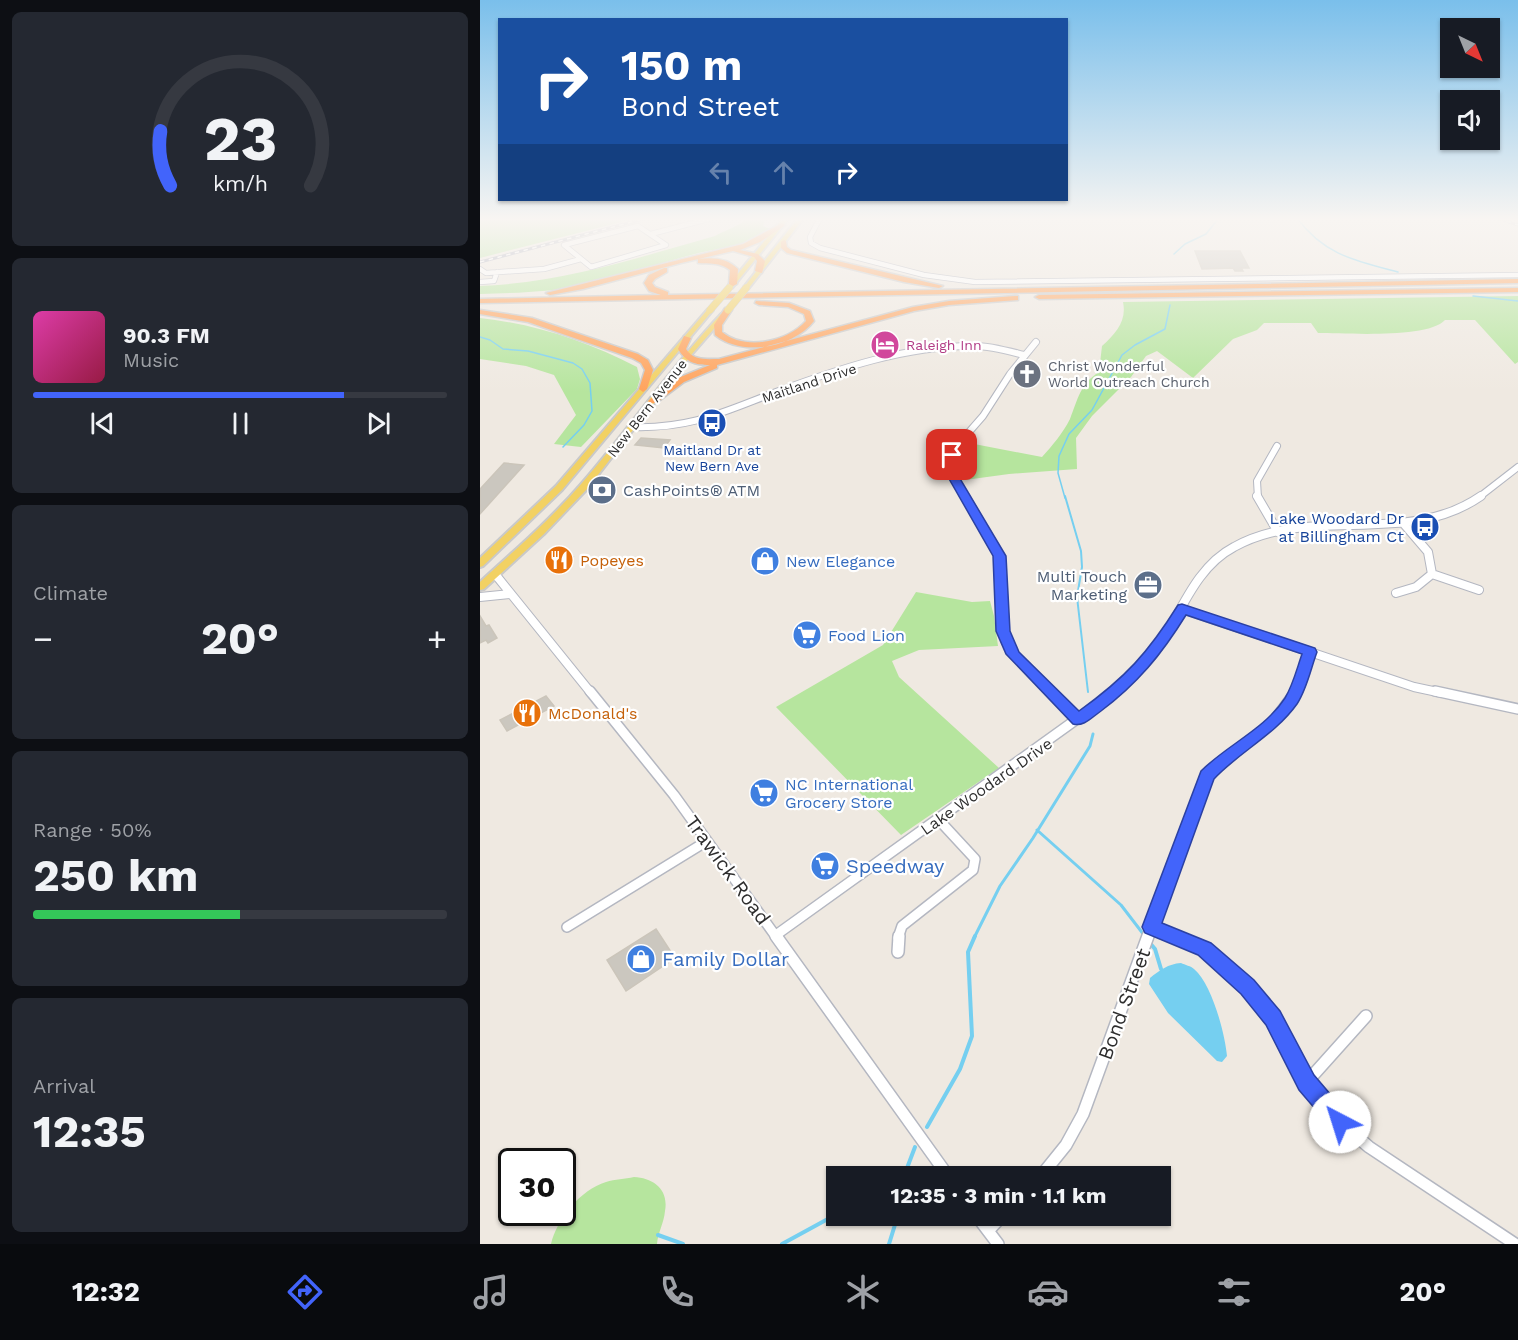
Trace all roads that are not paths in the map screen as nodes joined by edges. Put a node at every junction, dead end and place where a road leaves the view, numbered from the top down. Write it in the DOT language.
graph roads {
  1 [pos="496,276"];
  2 [pos="624,276"];
  3 [pos="655,276"];
  4 [pos="732,276"];
  5 [pos="739,276"];
  6 [pos="755,276"];
  7 [pos="888,276"];
  8 [pos="932,276"];
  9 [pos="1436,276"];
  10 [pos="1518,281"];
  11 [pos="480,282"];
  12 [pos="731,286"];
  13 [pos="1021,290"];
  14 [pos="1518,290"];
  15 [pos="696,297"];
  16 [pos="1015,298"];
  17 [pos="480,300"];
  18 [pos="749,302"];
  19 [pos="480,309"];
  20 [pos="728,310"];
  21 [pos="687,338"];
  22 [pos="1036,342"];
  23 [pos="761,351"];
  24 [pos="1024,355"];
  25 [pos="687,357"];
  26 [pos="643,389"];
  27 [pos="653,401"];
  28 [pos="632,428"];
  29 [pos="1277,446"];
  30 [pos="1518,467"];
  31 [pos="1404,524"];
  32 [pos="1278,532"];
  33 [pos="480,566"];
  34 [pos="495,574"];
  35 [pos="1432,574"];
  36 [pos="480,587"];
  37 [pos="1479,590"];
  38 [pos="1396,592"];
  39 [pos="511,594"];
  40 [pos="480,597"];
  41 [pos="1182,609"];
  42 [pos="1310,652"];
  43 [pos="1518,710"];
  44 [pos="1078,719"];
  45 [pos="938,819"];
  46 [pos="707,842"];
  47 [pos="567,927"];
  48 [pos="1152,927"];
  49 [pos="776,935"];
  50 [pos="898,952"];
  51 [pos="1366,1016"];
  52 [pos="1306,1083"];
  53 [pos="941,1166"];
  54 [pos="1049,1166"];
  55 [pos="984,1226"];
  56 [pos="993,1226"];
  57 [pos="988,1231"];
  58 [pos="998,1244"];
  59 [pos="1515,1244"];
  1 -- 11 [label="street"];
  2 -- 17 [label="highway"];
  3 -- 15 [label="highway"];
  4 -- 12 [label="highway"];
  5 -- 12 [label="main road, New Bern Avenue"];
  6 -- 20 [label="main road, New Bern Avenue, bridge"];
  7 -- 13 [label="highway"];
  8 -- 9 [label="street"];
  10 -- 13 [label="highway"];
  12 -- 21 [label="main road, New Bern Avenue, bridge"];
  13 -- 15 [label="highway"];
  14 -- 16 [label="highway"];
  15 -- 17 [label="highway"];
  16 -- 18 [label="highway"];
  16 -- 23 [label="highway"];
  18 -- 19 [label="highway"];
  18 -- 20 [label="highway"];
  19 -- 26 [label="highway"];
  20 -- 25 [label="main road, New Bern Avenue"];
  21 -- 25 [label="highway"];
  21 -- 26 [label="main road, New Bern Avenue"];
  22 -- 24 [label="street"];
  23 -- 25 [label="highway"];
  23 -- 27 [label="highway"];
  24 -- 28 [label="street, Maitland Drive"];
  24 -- 44 [label="street"];
  25 -- 27 [label="main road, New Bern Avenue"];
  26 -- 33 [label="main road, New Bern Avenue"];
  27 -- 28 [label="main road, New Bern Avenue"];
  28 -- 34 [label="main road, New Bern Avenue"];
  29 -- 32 [label="street"];
  30 -- 31 [label="street, Lake Woodard Drive"];
  31 -- 32 [label="street, Lake Woodard Drive"];
  31 -- 35 [label="street"];
  32 -- 41 [label="street, Lake Woodard Drive"];
  33 -- 34 [label="main road"];
  34 -- 36 [label="main road, New Bern Avenue"];
  34 -- 39 [label="street, Trawick Road"];
  35 -- 37 [label="street"];
  35 -- 38 [label="street"];
  39 -- 40 [label="street"];
  39 -- 46 [label="street, Trawick Road"];
  41 -- 42 [label="street"];
  41 -- 44 [label="street, Lake Woodard Drive"];
  42 -- 43 [label="street"];
  42 -- 48 [label="street, Bond Street"];
  44 -- 45 [label="street, Lake Woodard Drive"];
  45 -- 49 [label="street, Lake Woodard Drive"];
  45 -- 50 [label="street"];
  46 -- 47 [label="street"];
  46 -- 49 [label="street, Trawick Road"];
  48 -- 52 [label="street"];
  48 -- 54 [label="street, Bond Street"];
  49 -- 53 [label="street, Trawick Road"];
  51 -- 52 [label="street"];
  52 -- 59 [label="street"];
  55 -- 57 [label="street"];
  56 -- 57 [label="street"];
  57 -- 58 [label="street"];
}
